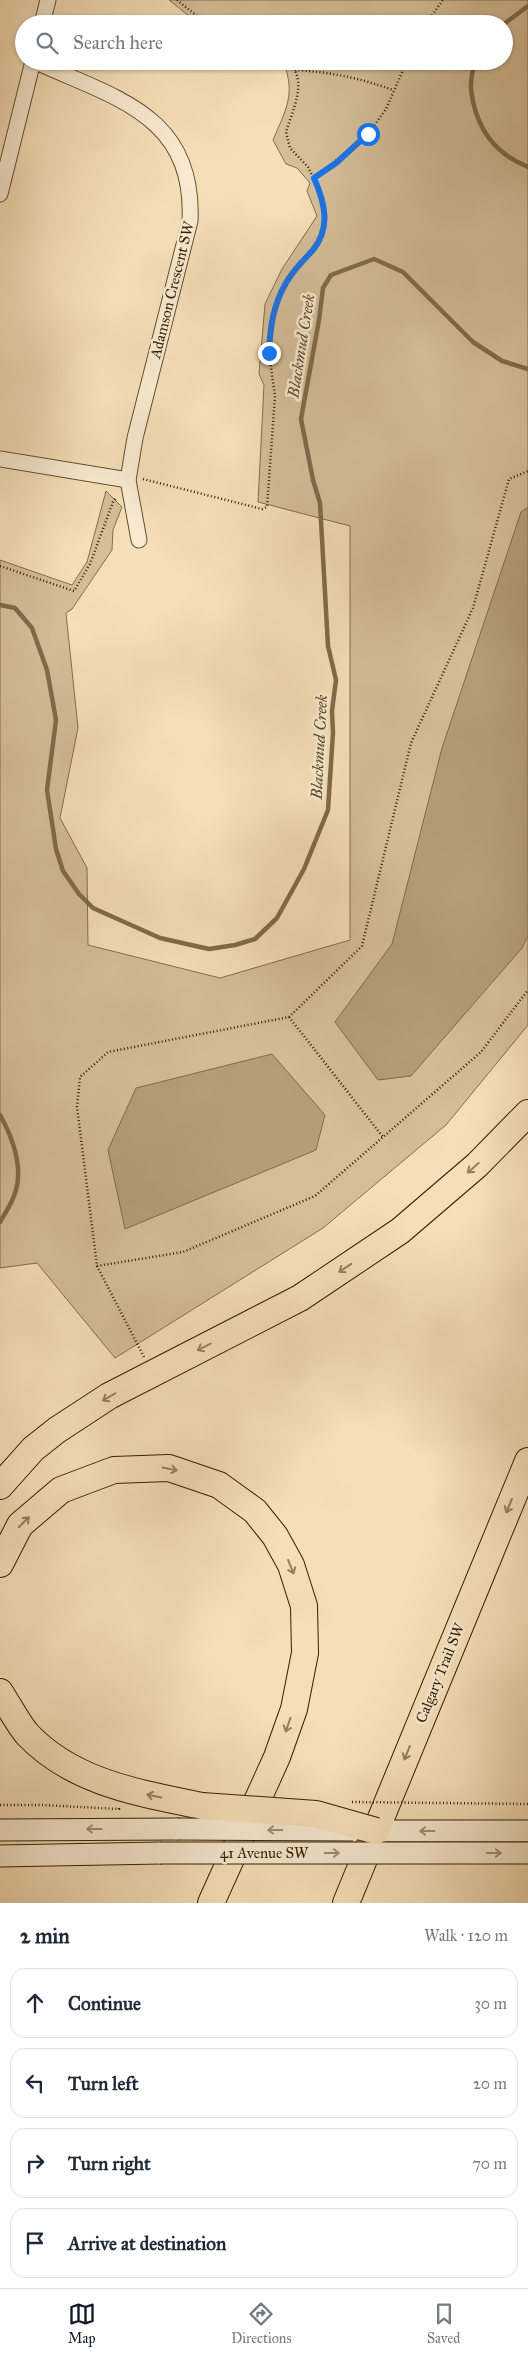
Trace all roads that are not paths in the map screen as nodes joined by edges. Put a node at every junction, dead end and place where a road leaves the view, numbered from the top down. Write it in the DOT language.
graph roads {
  1 [pos="48,0"];
  2 [pos="44,15"];
  3 [pos="32,70"];
  4 [pos="53,70"];
  5 [pos="0,194"];
  6 [pos="0,458"];
  7 [pos="128,480"];
  8 [pos="139,540"];
  9 [pos="528,1113"];
  10 [pos="528,1461"];
  11 [pos="0,1486"];
  12 [pos="0,1564"];
  13 [pos="0,1692"];
  14 [pos="0,1830"];
  15 [pos="376,1831"];
  16 [pos="528,1831"];
  17 [pos="528,1853"];
  18 [pos="0,1856"];
  19 [pos="350,1894"];
  20 [pos="212,1903"];
  1 -- 2 [label="street"];
  3 -- 5 [label="street"];
  4 -- 7 [label="street, Adamson Crescent SW"];
  6 -- 7 [label="street"];
  7 -- 8 [label="street, Adamson Crescent SW"];
  9 -- 11 [label="highway, one-way"];
  10 -- 19 [label="highway, Calgary Trail SW, one-way"];
  12 -- 20 [label="highway, one-way"];
  15 -- 13 [label="highway, one-way, bridge"];
  15 -- 14 [label="main road, 41 Avenue SW, one-way, bridge"];
  16 -- 15 [label="main road, 41 Avenue SW, one-way"];
  18 -- 17 [label="main road, 41 Avenue SW, one-way, bridge"];
}
